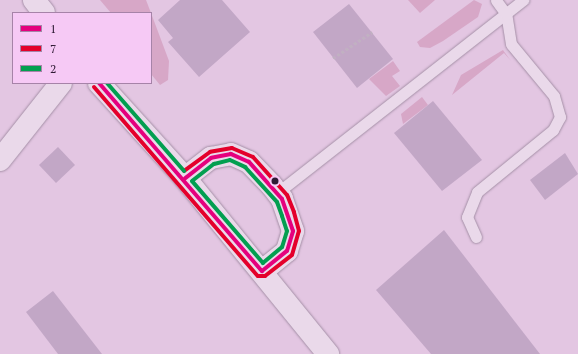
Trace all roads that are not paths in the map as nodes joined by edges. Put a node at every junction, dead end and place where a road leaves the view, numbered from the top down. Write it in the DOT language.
graph roads {
  1 [pos="34,0"];
  2 [pos="496,0"];
  3 [pos="523,0"];
  4 [pos="43,12"];
  5 [pos="506,14"];
  6 [pos="60,84"];
  7 [pos="101,84"];
  8 [pos="0,160"];
  9 [pos="185,178"];
  10 [pos="277,193"];
  11 [pos="476,237"];
  12 [pos="262,271"];
  13 [pos="328,354"];
  1 -- 4 [label="street"];
  2 -- 5 [label="lane"];
  3 -- 5 [label="lane"];
  5 -- 10 [label="lane"];
  5 -- 11 [label="lane"];
  6 -- 8 [label="street"];
  7 -- 9 [label="street"];
  9 -- 10 [label="street"];
  9 -- 12 [label="street"];
  10 -- 12 [label="street"];
  12 -- 13 [label="street"];
}
